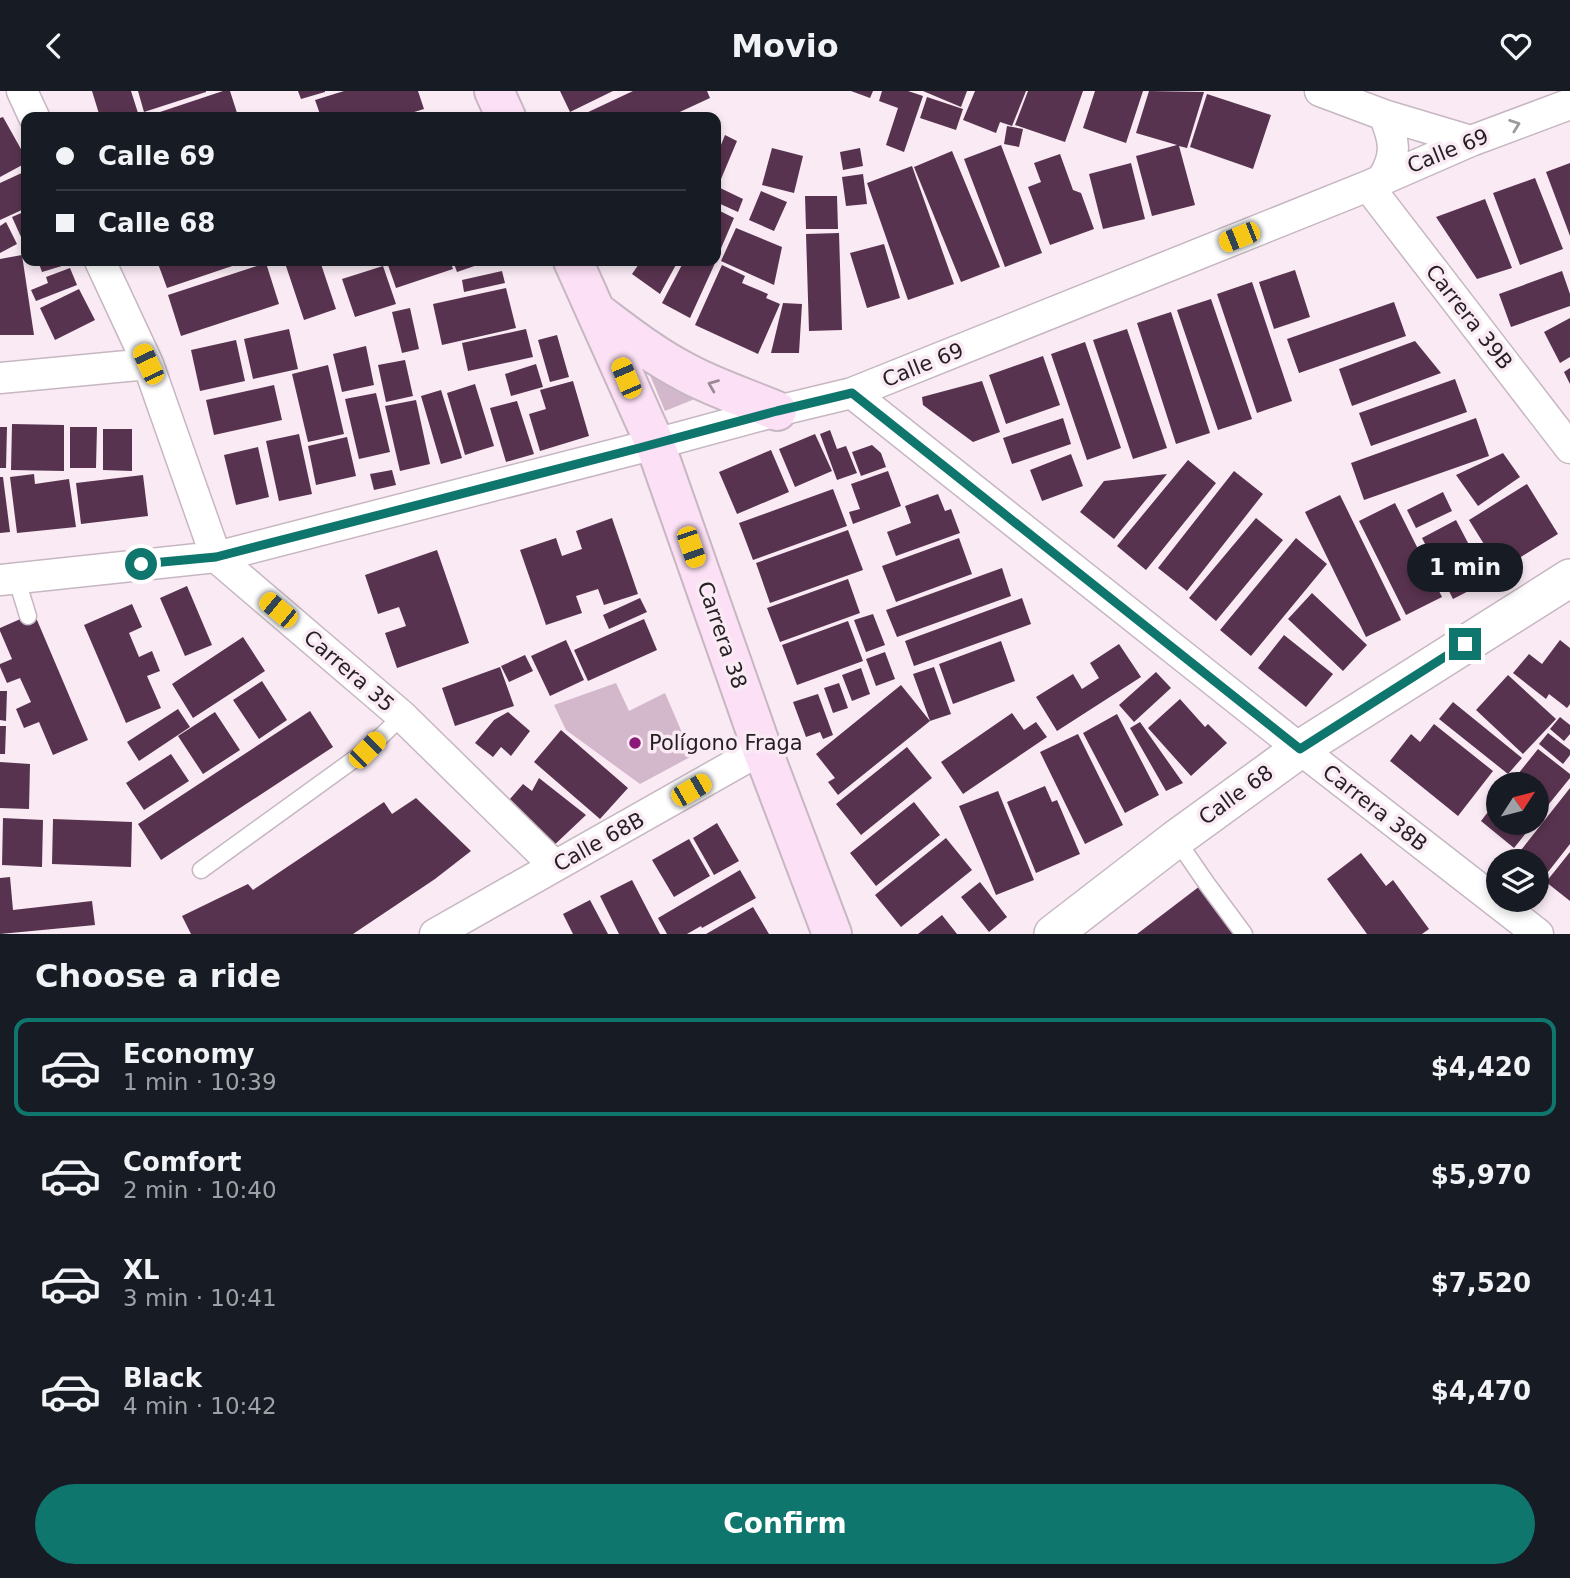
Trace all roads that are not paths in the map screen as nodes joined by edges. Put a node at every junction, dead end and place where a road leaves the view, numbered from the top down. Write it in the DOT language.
graph roads {
  1 [pos="22,91"];
  2 [pos="494,91"];
  3 [pos="1320,91"];
  4 [pos="1570,104"];
  5 [pos="32,112"];
  6 [pos="504,112"];
  7 [pos="1384,115"];
  8 [pos="1471,141"];
  9 [pos="1376,182"];
  10 [pos="102,266"];
  11 [pos="575,266"];
  12 [pos="597,313"];
  13 [pos="148,364"];
  14 [pos="0,378"];
  15 [pos="852,393"];
  16 [pos="777,411"];
  17 [pos="655,444"];
  18 [pos="1570,448"];
  19 [pos="216,557"];
  20 [pos="8,578"];
  21 [pos="1570,578"];
  22 [pos="28,616"];
  23 [pos="402,716"];
  24 [pos="762,749"];
  25 [pos="1300,749"];
  26 [pos="1176,839"];
  27 [pos="555,866"];
  28 [pos="201,870"];
  29 [pos="435,934"];
  30 [pos="832,934"];
  31 [pos="1053,934"];
  32 [pos="1244,934"];
  33 [pos="1538,934"];
  1 -- 5 [label="street"];
  2 -- 6 [label="main road"];
  3 -- 7 [label="street"];
  8 -- 4 [label="street, Calle 69, one-way"];
  7 -- 8 [label="street"];
  7 -- 9 [label="street"];
  8 -- 9 [label="street, Calle 69"];
  9 -- 15 [label="street, Calle 69"];
  9 -- 18 [label="street, Carrera 39B"];
  10 -- 13 [label="street"];
  11 -- 12 [label="main road, Carrera 38"];
  16 -- 12 [label="main road, one-way"];
  12 -- 17 [label="main road, Carrera 38"];
  13 -- 14 [label="street"];
  13 -- 19 [label="street"];
  15 -- 16 [label="street, Calle 69"];
  15 -- 25 [label="street, Carrera 38B"];
  16 -- 17 [label="street, Calle 69"];
  17 -- 19 [label="street, Calle 69"];
  17 -- 24 [label="main road, Carrera 38"];
  19 -- 20 [label="street, Calle 69"];
  19 -- 23 [label="street, Carrera 35"];
  20 -- 22 [label="lane"];
  21 -- 25 [label="street, Calle 68"];
  23 -- 27 [label="street, Carrera 35"];
  23 -- 28 [label="lane"];
  24 -- 27 [label="street, Calle 68B"];
  24 -- 30 [label="main road, Carrera 38"];
  25 -- 26 [label="street, Calle 68"];
  25 -- 33 [label="street, Carrera 38B"];
  26 -- 31 [label="street, Calle 68"];
  26 -- 32 [label="lane"];
  27 -- 29 [label="street, Calle 68B"];
}
